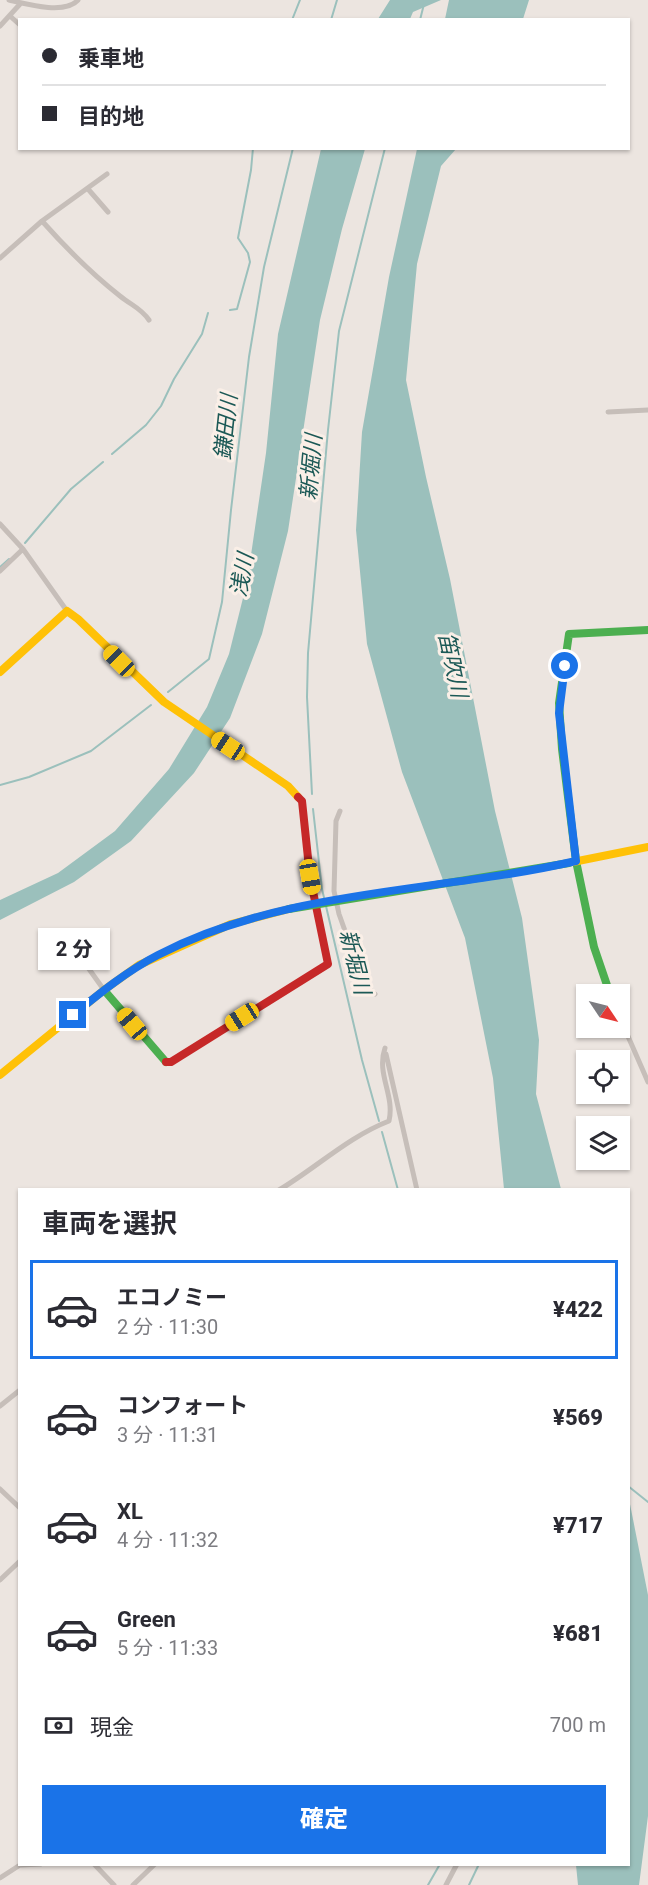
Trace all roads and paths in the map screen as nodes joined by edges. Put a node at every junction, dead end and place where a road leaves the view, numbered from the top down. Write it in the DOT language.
graph roads {
  1 [pos="9,0"];
  2 [pos="78,0"];
  3 [pos="21,3"];
  4 [pos="10,16"];
  5 [pos="18,23"];
  6 [pos="0,26"];
  7 [pos="108,174"];
  8 [pos="88,189"];
  9 [pos="108,212"];
  10 [pos="42,221"];
  11 [pos="0,258"];
  12 [pos="149,320"];
  13 [pos="648,410"];
  14 [pos="608,412"];
  15 [pos="0,524"];
  16 [pos="23,549"];
  17 [pos="0,572"];
  18 [pos="67,611"];
  19 [pos="648,630"];
  20 [pos="0,672"];
  21 [pos="340,811"];
  22 [pos="648,847"];
  23 [pos="573,862"];
  24 [pos="66,947"];
  25 [pos="607,984"];
  26 [pos="104,990"];
  27 [pos="375,994"];
  28 [pos="629,1038"];
  29 [pos="0,1075"];
  30 [pos="648,1082"];
  31 [pos="282,1188"];
  32 [pos="417,1188"];
  33 [pos="18,1392"];
  34 [pos="0,1406"];
  35 [pos="0,1489"];
  36 [pos="18,1506"];
  37 [pos="18,1563"];
  38 [pos="0,1580"];
  39 [pos="18,1866"];
  40 [pos="96,1866"];
  41 [pos="153,1866"];
  42 [pos="456,1866"];
  43 [pos="0,1878"];
  44 [pos="114,1885"];
  45 [pos="133,1885"];
  46 [pos="446,1885"];
  1 -- 3 [label="street"];
  2 -- 3 [label="street"];
  3 -- 4 [label="street"];
  4 -- 5 [label="street"];
  4 -- 6 [label="street"];
  7 -- 8 [label="street"];
  8 -- 9 [label="street"];
  8 -- 10 [label="street"];
  10 -- 11 [label="street"];
  10 -- 12 [label="street"];
  13 -- 14 [label="street"];
  15 -- 16 [label="street"];
  16 -- 17 [label="street"];
  16 -- 18 [label="street"];
  18 -- 20 [label="street"];
  18 -- 26 [label="street"];
  19 -- 23 [label="street"];
  21 -- 27 [label="street"];
  22 -- 23 [label="street"];
  23 -- 25 [label="street"];
  23 -- 26 [label="street, bridge"];
  24 -- 26 [label="street"];
  26 -- 29 [label="street"];
  28 -- 30 [label="street"];
  31 -- 32 [label="street"];
  33 -- 34 [label="street"];
  35 -- 36 [label="street"];
  37 -- 38 [label="street"];
  39 -- 43 [label="street"];
  40 -- 44 [label="street"];
  41 -- 45 [label="street"];
  42 -- 46 [label="street"];
}
